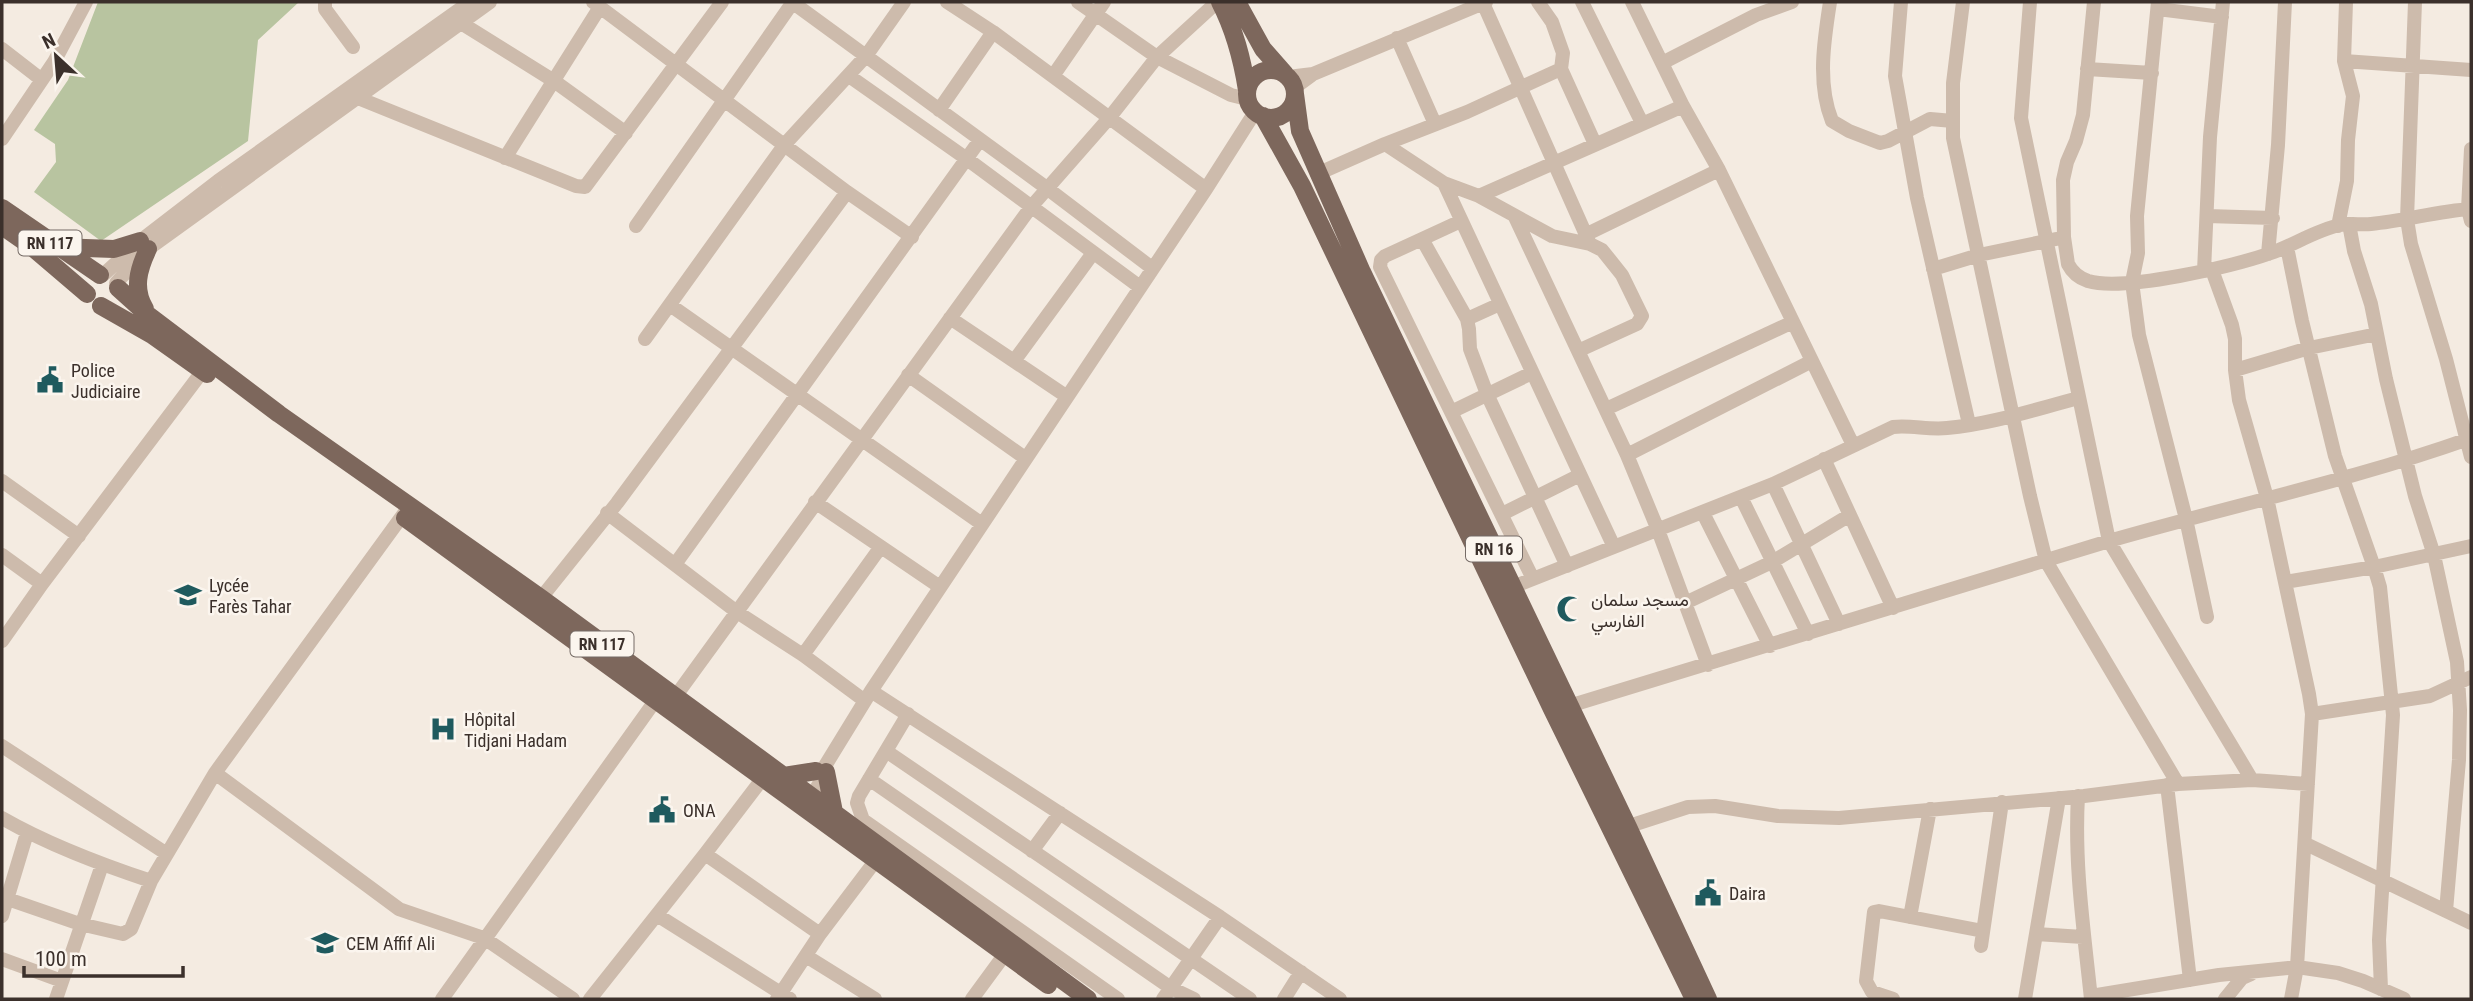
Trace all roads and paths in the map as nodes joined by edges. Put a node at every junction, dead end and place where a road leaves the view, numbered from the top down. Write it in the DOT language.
graph roads {
  1 [pos="86,2"];
  2 [pos="326,2"];
  3 [pos="490,2"];
  4 [pos="722,2"];
  5 [pos="793,2"];
  6 [pos="904,2"];
  7 [pos="947,2"];
  8 [pos="1078,2"];
  9 [pos="1219,2"];
  10 [pos="1237,2"];
  11 [pos="1485,2"];
  12 [pos="1538,2"];
  13 [pos="1582,2"];
  14 [pos="1632,2"];
  15 [pos="1792,2"];
  16 [pos="1830,2"];
  17 [pos="1901,2"];
  18 [pos="1963,2"];
  19 [pos="2030,2"];
  20 [pos="2094,2"];
  21 [pos="2223,2"];
  22 [pos="2285,2"];
  23 [pos="2346,2"];
  24 [pos="2415,2"];
  25 [pos="467,3"];
  26 [pos="597,4"];
  27 [pos="2158,5"];
  28 [pos="1100,8"];
  29 [pos="2222,17"];
  30 [pos="461,23"];
  31 [pos="993,32"];
  32 [pos="1397,38"];
  33 [pos="353,47"];
  34 [pos="2,49"];
  35 [pos="866,56"];
  36 [pos="1157,57"];
  37 [pos="2344,61"];
  38 [pos="676,63"];
  39 [pos="1662,63"];
  40 [pos="2413,66"];
  41 [pos="1561,69"];
  42 [pos="2087,69"];
  43 [pos="2471,70"];
  44 [pos="2152,73"];
  45 [pos="849,76"];
  46 [pos="1053,76"];
  47 [pos="42,80"];
  48 [pos="554,82"];
  49 [pos="1290,83"];
  50 [pos="1520,89"];
  51 [pos="358,98"];
  52 [pos="725,100"];
  53 [pos="1253,104"];
  54 [pos="1683,106"];
  55 [pos="939,110"];
  56 [pos="1110,117"];
  57 [pos="1953,121"];
  58 [pos="1642,123"];
  59 [pos="1435,124"];
  60 [pos="1905,132"];
  61 [pos="626,133"];
  62 [pos="2,139"];
  63 [pos="980,140"];
  64 [pos="785,144"];
  65 [pos="1385,144"];
  66 [pos="1595,144"];
  67 [pos="2471,149"];
  68 [pos="505,158"];
  69 [pos="967,159"];
  70 [pos="1553,162"];
  71 [pos="1719,170"];
  72 [pos="1317,174"];
  73 [pos="1444,183"];
  74 [pos="1048,188"];
  75 [pos="1206,189"];
  76 [pos="847,192"];
  77 [pos="1479,196"];
  78 [pos="1031,207"];
  79 [pos="2,208"];
  80 [pos="2470,213"];
  81 [pos="2207,216"];
  82 [pos="1515,217"];
  83 [pos="2273,218"];
  84 [pos="2407,219"];
  85 [pos="1461,221"];
  86 [pos="2343,225"];
  87 [pos="636,226"];
  88 [pos="3,229"];
  89 [pos="912,237"];
  90 [pos="2064,237"];
  91 [pos="1422,239"];
  92 [pos="1588,240"];
  93 [pos="2047,241"];
  94 [pos="144,245"];
  95 [pos="55,246"];
  96 [pos="2287,247"];
  97 [pos="1093,253"];
  98 [pos="2268,254"];
  99 [pos="1979,255"];
  100 [pos="1152,268"];
  101 [pos="1933,269"];
  102 [pos="2208,271"];
  103 [pos="109,280"];
  104 [pos="2132,282"];
  105 [pos="1140,287"];
  106 [pos="94,300"];
  107 [pos="1500,304"];
  108 [pos="670,305"];
  109 [pos="148,315"];
  110 [pos="950,318"];
  111 [pos="1467,319"];
  112 [pos="1793,323"];
  113 [pos="2377,334"];
  114 [pos="645,339"];
  115 [pos="1415,339"];
  116 [pos="1398,348"];
  117 [pos="2309,348"];
  118 [pos="733,349"];
  119 [pos="1580,350"];
  120 [pos="1014,361"];
  121 [pos="1812,361"];
  122 [pos="206,366"];
  123 [pos="2235,370"];
  124 [pos="1532,373"];
  125 [pos="908,375"];
  126 [pos="1487,394"];
  127 [pos="797,395"];
  128 [pos="1066,396"];
  129 [pos="2079,398"];
  130 [pos="1606,409"];
  131 [pos="1451,412"];
  132 [pos="2012,415"];
  133 [pos="1969,424"];
  134 [pos="862,439"];
  135 [pos="2469,439"];
  136 [pos="1853,445"];
  137 [pos="1627,455"];
  138 [pos="2471,457"];
  139 [pos="1025,458"];
  140 [pos="1824,459"];
  141 [pos="2407,460"];
  142 [pos="1580,475"];
  143 [pos="2345,478"];
  144 [pos="2,481"];
  145 [pos="1773,484"];
  146 [pos="1741,497"];
  147 [pos="1535,498"];
  148 [pos="2267,498"];
  149 [pos="815,502"];
  150 [pos="406,511"];
  151 [pos="607,513"];
  152 [pos="1703,513"];
  153 [pos="1502,514"];
  154 [pos="1850,515"];
  155 [pos="2186,519"];
  156 [pos="982,524"];
  157 [pos="1658,530"];
  158 [pos="79,536"];
  159 [pos="2109,541"];
  160 [pos="1801,543"];
  161 [pos="2471,546"];
  162 [pos="1614,547"];
  163 [pos="880,548"];
  164 [pos="2,555"];
  165 [pos="2434,555"];
  166 [pos="2046,561"];
  167 [pos="1772,562"];
  168 [pos="676,563"];
  169 [pos="1567,566"];
  170 [pos="2374,567"];
  171 [pos="1534,579"];
  172 [pos="1737,579"];
  173 [pos="2286,582"];
  174 [pos="42,584"];
  175 [pos="940,587"];
  176 [pos="1505,590"];
  177 [pos="541,598"];
  178 [pos="1685,603"];
  179 [pos="1893,608"];
  180 [pos="737,612"];
  181 [pos="2207,617"];
  182 [pos="1839,624"];
  183 [pos="4,632"];
  184 [pos="1808,634"];
  185 [pos="1770,646"];
  186 [pos="803,655"];
  187 [pos="1708,665"];
  188 [pos="2465,680"];
  189 [pos="868,696"];
  190 [pos="675,697"];
  191 [pos="655,701"];
  192 [pos="2393,702"];
  193 [pos="1569,706"];
  194 [pos="908,714"];
  195 [pos="2312,714"];
  196 [pos="2,746"];
  197 [pos="886,751"];
  198 [pos="822,770"];
  199 [pos="215,773"];
  200 [pos="762,778"];
  201 [pos="869,779"];
  202 [pos="2252,780"];
  203 [pos="2308,784"];
  204 [pos="2173,785"];
  205 [pos="798,793"];
  206 [pos="2078,796"];
  207 [pos="2059,798"];
  208 [pos="2002,802"];
  209 [pos="1930,809"];
  210 [pos="834,812"];
  211 [pos="1060,813"];
  212 [pos="2,818"];
  213 [pos="859,824"];
  214 [pos="1620,829"];
  215 [pos="27,833"];
  216 [pos="2306,844"];
  217 [pos="1032,851"];
  218 [pos="167,854"];
  219 [pos="705,854"];
  220 [pos="876,860"];
  221 [pos="102,864"];
  222 [pos="151,881"];
  223 [pos="2384,882"];
  224 [pos="4,898"];
  225 [pos="2446,911"];
  226 [pos="657,915"];
  227 [pos="2,916"];
  228 [pos="1220,917"];
  229 [pos="1910,917"];
  230 [pos="2471,923"];
  231 [pos="80,924"];
  232 [pos="1983,931"];
  233 [pos="820,934"];
  234 [pos="2036,934"];
  235 [pos="2083,937"];
  236 [pos="484,938"];
  237 [pos="1981,946"];
  238 [pos="1004,954"];
  239 [pos="806,956"];
  240 [pos="1191,959"];
  241 [pos="2,960"];
  242 [pos="2297,967"];
  243 [pos="1301,972"];
  244 [pos="2254,973"];
  245 [pos="2190,980"];
  246 [pos="62,981"];
  247 [pos="2381,989"];
  248 [pos="1167,993"];
  249 [pos="783,997"];
  250 [pos="2091,998"];
  251 [pos="56,999"];
  252 [pos="442,999"];
  253 [pos="573,999"];
  254 [pos="590,999"];
  255 [pos="875,999"];
  256 [pos="972,999"];
  257 [pos="1068,999"];
  258 [pos="1088,999"];
  259 [pos="1118,999"];
  260 [pos="1194,999"];
  261 [pos="1250,999"];
  262 [pos="1284,999"];
  263 [pos="1340,999"];
  264 [pos="1694,999"];
  265 [pos="1707,999"];
  266 [pos="1893,999"];
  267 [pos="2025,999"];
  268 [pos="2225,999"];
  269 [pos="2291,999"];
  270 [pos="2404,999"];
  1 -- 47 [label="street"];
  2 -- 33 [label="street"];
  3 -- 30 [label="street"];
  4 -- 38 [label="street"];
  5 -- 35 [label="street"];
  5 -- 52 [label="street"];
  6 -- 35 [label="street"];
  7 -- 31 [label="street"];
  8 -- 28 [label="street"];
  9 -- 36 [label="street"];
  9 -- 53 [label="main road, RN 16"];
  10 -- 49 [label="main road"];
  11 -- 32 [label="street"];
  11 -- 50 [label="street"];
  12 -- 41 [label="street"];
  13 -- 58 [label="street"];
  14 -- 39 [label="street"];
  15 -- 39 [label="street"];
  16 -- 60 [label="street"];
  17 -- 60 [label="street"];
  18 -- 57 [label="street"];
  19 -- 93 [label="street"];
  20 -- 42 [label="street"];
  21 -- 29 [label="street"];
  22 -- 83 [label="street"];
  23 -- 37 [label="street"];
  24 -- 40 [label="street"];
  25 -- 94 [label="street"];
  26 -- 38 [label="street"];
  26 -- 48 [label="street"];
  27 -- 29 [label="street"];
  27 -- 44 [label="street"];
  28 -- 36 [label="street"];
  28 -- 46 [label="street"];
  29 -- 81 [label="street"];
  30 -- 48 [label="street"];
  30 -- 51 [label="street"];
  31 -- 46 [label="street"];
  31 -- 55 [label="street"];
  32 -- 49 [label="street"];
  32 -- 59 [label="street"];
  34 -- 47 [label="street"];
  35 -- 45 [label="street"];
  35 -- 55 [label="street"];
  36 -- 53 [label="street"];
  36 -- 56 [label="street"];
  37 -- 40 [label="street"];
  37 -- 86 [label="street"];
  38 -- 52 [label="street"];
  38 -- 61 [label="street"];
  39 -- 54 [label="street"];
  40 -- 43 [label="street"];
  40 -- 84 [label="street"];
  41 -- 50 [label="street"];
  41 -- 66 [label="street"];
  42 -- 44 [label="street"];
  42 -- 90 [label="street"];
  44 -- 104 [label="street"];
  45 -- 64 [label="street"];
  45 -- 69 [label="street"];
  46 -- 56 [label="street"];
  47 -- 62 [label="street"];
  48 -- 61 [label="street"];
  48 -- 68 [label="street"];
  49 -- 53 [label="main road"];
  49 -- 53 [label="main road"];
  49 -- 72 [label="main road, RN 16"];
  50 -- 59 [label="street"];
  50 -- 70 [label="street"];
  51 -- 68 [label="street"];
  51 -- 94 [label="street"];
  52 -- 64 [label="street"];
  52 -- 87 [label="street"];
  53 -- 75 [label="street"];
  53 -- 176 [label="main road, RN 16"];
  54 -- 58 [label="street"];
  54 -- 71 [label="street"];
  55 -- 63 [label="street"];
  56 -- 74 [label="street"];
  56 -- 75 [label="street"];
  57 -- 60 [label="street"];
  57 -- 99 [label="street"];
  58 -- 66 [label="street"];
  59 -- 65 [label="street"];
  60 -- 101 [label="street"];
  61 -- 68 [label="street"];
  63 -- 69 [label="street"];
  63 -- 74 [label="street"];
  64 -- 76 [label="street"];
  64 -- 108 [label="street"];
  65 -- 72 [label="street"];
  65 -- 73 [label="street"];
  66 -- 70 [label="street"];
  67 -- 80 [label="street"];
  69 -- 78 [label="street"];
  69 -- 89 [label="street"];
  70 -- 77 [label="street"];
  70 -- 92 [label="street"];
  71 -- 92 [label="street"];
  71 -- 112 [label="street"];
  72 -- 116 [label="main road, RN 16"];
  73 -- 77 [label="street"];
  73 -- 85 [label="street"];
  74 -- 78 [label="street"];
  74 -- 100 [label="street"];
  75 -- 100 [label="street"];
  76 -- 89 [label="street"];
  76 -- 118 [label="street"];
  77 -- 82 [label="street"];
  78 -- 97 [label="street"];
  78 -- 110 [label="street"];
  79 -- 95 [label="main road, RN 117"];
  80 -- 84 [label="street"];
  81 -- 83 [label="street"];
  81 -- 102 [label="street"];
  82 -- 92 [label="street"];
  82 -- 119 [label="street"];
  83 -- 98 [label="street"];
  84 -- 86 [label="street"];
  84 -- 135 [label="street"];
  85 -- 91 [label="street"];
  85 -- 107 [label="street"];
  86 -- 96 [label="street"];
  86 -- 113 [label="street"];
  88 -- 106 [label="main road, RN 117"];
  89 -- 127 [label="street"];
  90 -- 93 [label="street"];
  90 -- 104 [label="street"];
  91 -- 111 [label="street"];
  91 -- 115 [label="street"];
  92 -- 119 [label="street"];
  93 -- 99 [label="street"];
  93 -- 129 [label="street"];
  94 -- 95 [label="main road"];
  94 -- 103 [label="street"];
  94 -- 109 [label="main road"];
  95 -- 103 [label="main road, RN 117"];
  96 -- 98 [label="street"];
  96 -- 117 [label="street"];
  97 -- 105 [label="street"];
  97 -- 120 [label="street"];
  98 -- 102 [label="street"];
  99 -- 101 [label="street"];
  99 -- 132 [label="street"];
  100 -- 105 [label="street"];
  101 -- 133 [label="street"];
  102 -- 104 [label="street"];
  102 -- 123 [label="street"];
  103 -- 106 [label="main road"];
  103 -- 106 [label="main road"];
  103 -- 109 [label="main road, RN 117"];
  104 -- 155 [label="street"];
  105 -- 128 [label="street"];
  106 -- 122 [label="main road, RN 117"];
  107 -- 111 [label="street"];
  107 -- 124 [label="street"];
  108 -- 114 [label="street"];
  108 -- 118 [label="street"];
  109 -- 122 [label="main road, RN 117"];
  110 -- 120 [label="street"];
  110 -- 125 [label="street"];
  111 -- 126 [label="street"];
  112 -- 121 [label="street"];
  112 -- 130 [label="street"];
  113 -- 117 [label="street"];
  113 -- 141 [label="street"];
  115 -- 116 [label="street"];
  115 -- 131 [label="street"];
  116 -- 176 [label="main road, RN 16"];
  117 -- 123 [label="street"];
  117 -- 143 [label="street"];
  118 -- 127 [label="street"];
  118 -- 151 [label="street"];
  119 -- 130 [label="street"];
  120 -- 128 [label="street"];
  121 -- 136 [label="street"];
  121 -- 137 [label="street"];
  122 -- 150 [label="main road, RN 117"];
  122 -- 158 [label="street"];
  123 -- 148 [label="street"];
  124 -- 126 [label="street"];
  124 -- 142 [label="street"];
  125 -- 134 [label="street"];
  125 -- 139 [label="street"];
  126 -- 131 [label="street"];
  126 -- 147 [label="street"];
  127 -- 134 [label="street"];
  127 -- 168 [label="street"];
  128 -- 139 [label="street"];
  129 -- 132 [label="street"];
  129 -- 159 [label="street"];
  130 -- 137 [label="street"];
  131 -- 153 [label="street"];
  132 -- 133 [label="street"];
  132 -- 166 [label="street"];
  133 -- 136 [label="street"];
  134 -- 149 [label="street"];
  134 -- 156 [label="street"];
  135 -- 138 [label="street"];
  135 -- 141 [label="street"];
  136 -- 140 [label="street"];
  137 -- 157 [label="street"];
  139 -- 156 [label="street"];
  140 -- 145 [label="street"];
  140 -- 154 [label="street"];
  141 -- 143 [label="street"];
  141 -- 165 [label="street"];
  142 -- 147 [label="street"];
  142 -- 162 [label="street"];
  143 -- 148 [label="street"];
  143 -- 170 [label="street"];
  144 -- 158 [label="street"];
  145 -- 146 [label="street"];
  145 -- 160 [label="street"];
  146 -- 152 [label="street"];
  146 -- 167 [label="street"];
  147 -- 153 [label="street"];
  147 -- 169 [label="street"];
  148 -- 155 [label="street"];
  148 -- 173 [label="street"];
  149 -- 163 [label="street"];
  149 -- 180 [label="street"];
  150 -- 177 [label="main road, RN 117"];
  150 -- 191 [label="main road, RN 117"];
  150 -- 199 [label="street"];
  151 -- 168 [label="street"];
  151 -- 177 [label="street"];
  152 -- 157 [label="street"];
  152 -- 172 [label="street"];
  153 -- 171 [label="street"];
  154 -- 160 [label="street"];
  154 -- 179 [label="street"];
  155 -- 159 [label="street"];
  155 -- 181 [label="street"];
  156 -- 175 [label="street"];
  157 -- 162 [label="street"];
  157 -- 178 [label="street"];
  158 -- 174 [label="street"];
  159 -- 166 [label="street"];
  159 -- 202 [label="street"];
  160 -- 167 [label="street"];
  160 -- 182 [label="street"];
  161 -- 165 [label="street"];
  162 -- 169 [label="street"];
  163 -- 175 [label="street"];
  163 -- 186 [label="street"];
  164 -- 174 [label="street"];
  165 -- 170 [label="street"];
  165 -- 188 [label="street"];
  166 -- 179 [label="street"];
  166 -- 204 [label="street"];
  167 -- 172 [label="street"];
  167 -- 184 [label="street"];
  168 -- 180 [label="street"];
  169 -- 171 [label="street"];
  170 -- 173 [label="street"];
  170 -- 192 [label="street"];
  171 -- 176 [label="street"];
  172 -- 178 [label="street"];
  172 -- 185 [label="street"];
  173 -- 195 [label="street"];
  174 -- 183 [label="street"];
  175 -- 189 [label="street"];
  176 -- 193 [label="main road, RN 16"];
  176 -- 214 [label="main road, RN 16"];
  177 -- 190 [label="main road, RN 117"];
  178 -- 187 [label="street"];
  179 -- 182 [label="street"];
  180 -- 186 [label="street"];
  180 -- 190 [label="street"];
  182 -- 184 [label="street"];
  184 -- 185 [label="street"];
  185 -- 187 [label="street"];
  186 -- 189 [label="street"];
  187 -- 193 [label="street"];
  188 -- 192 [label="street"];
  188 -- 225 [label="street"];
  189 -- 194 [label="street"];
  189 -- 198 [label="street"];
  190 -- 205 [label="main road, RN 117"];
  191 -- 200 [label="main road, RN 117"];
  191 -- 236 [label="street"];
  192 -- 195 [label="street"];
  192 -- 223 [label="street"];
  193 -- 214 [label="main road, RN 16"];
  194 -- 197 [label="street"];
  194 -- 211 [label="street"];
  195 -- 203 [label="street"];
  196 -- 218 [label="street"];
  197 -- 201 [label="street"];
  197 -- 217 [label="street"];
  198 -- 205 [label="main road"];
  198 -- 205 [label="street"];
  198 -- 210 [label="main road"];
  199 -- 218 [label="street"];
  199 -- 236 [label="street"];
  200 -- 205 [label="main road, RN 117"];
  200 -- 219 [label="street"];
  201 -- 213 [label="street"];
  201 -- 248 [label="street"];
  202 -- 203 [label="street"];
  202 -- 204 [label="street"];
  203 -- 216 [label="street"];
  204 -- 206 [label="street"];
  204 -- 245 [label="street"];
  205 -- 210 [label="main road, RN 117"];
  205 -- 220 [label="main road, RN 117"];
  206 -- 207 [label="street"];
  206 -- 235 [label="street"];
  207 -- 208 [label="street"];
  207 -- 234 [label="street"];
  208 -- 209 [label="street"];
  208 -- 232 [label="street"];
  209 -- 214 [label="street"];
  209 -- 229 [label="street"];
  210 -- 213 [label="main road, RN 117"];
  211 -- 217 [label="street"];
  211 -- 228 [label="street"];
  212 -- 215 [label="street"];
  213 -- 258 [label="main road, RN 117"];
  213 -- 259 [label="street"];
  214 -- 264 [label="main road, RN 16"];
  214 -- 265 [label="main road, RN 16"];
  215 -- 221 [label="street"];
  215 -- 224 [label="street"];
  216 -- 223 [label="street"];
  216 -- 242 [label="street"];
  217 -- 240 [label="street"];
  218 -- 222 [label="street"];
  219 -- 226 [label="street"];
  219 -- 233 [label="street"];
  220 -- 233 [label="street"];
  220 -- 238 [label="main road, RN 117"];
  221 -- 222 [label="street"];
  221 -- 231 [label="street"];
  222 -- 231 [label="street"];
  223 -- 225 [label="street"];
  223 -- 247 [label="street"];
  224 -- 227 [label="street"];
  224 -- 231 [label="street"];
  225 -- 230 [label="street"];
  226 -- 249 [label="street"];
  226 -- 254 [label="street"];
  228 -- 240 [label="street"];
  228 -- 243 [label="street"];
  229 -- 232 [label="street"];
  229 -- 266 [label="street"];
  231 -- 246 [label="street"];
  232 -- 237 [label="street"];
  233 -- 239 [label="street"];
  234 -- 235 [label="street"];
  234 -- 267 [label="street"];
  235 -- 250 [label="street"];
  236 -- 252 [label="street"];
  236 -- 253 [label="street"];
  238 -- 256 [label="street"];
  238 -- 257 [label="main road, RN 117"];
  239 -- 249 [label="street"];
  239 -- 255 [label="street"];
  240 -- 248 [label="street"];
  240 -- 261 [label="street"];
  241 -- 246 [label="street"];
  242 -- 244 [label="street"];
  242 -- 247 [label="street"];
  242 -- 269 [label="street"];
  243 -- 262 [label="street"];
  243 -- 263 [label="street"];
  244 -- 245 [label="street"];
  244 -- 268 [label="street"];
  245 -- 250 [label="street"];
  246 -- 251 [label="street"];
  247 -- 270 [label="street"];
  248 -- 260 [label="street"];
}
